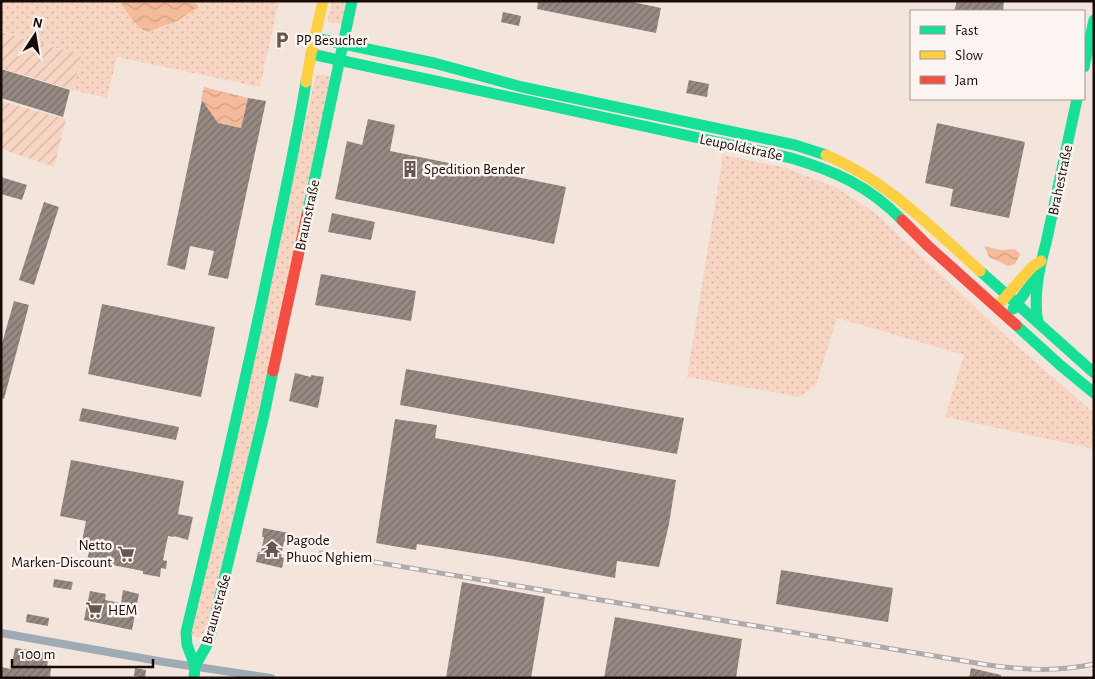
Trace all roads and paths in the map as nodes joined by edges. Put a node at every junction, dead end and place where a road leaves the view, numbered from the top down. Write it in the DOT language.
graph roads {
  1 [pos="323,1"];
  2 [pos="352,1"];
  3 [pos="1094,20"];
  4 [pos="315,38"];
  5 [pos="343,44"];
  6 [pos="311,54"];
  7 [pos="340,60"];
  8 [pos="1085,62"];
  9 [pos="1077,100"];
  10 [pos="1040,267"];
  11 [pos="1008,296"];
  12 [pos="1017,304"];
  13 [pos="997,308"];
  14 [pos="1006,316"];
  15 [pos="1038,323"];
  16 [pos="1094,373"];
  17 [pos="1094,393"];
  18 [pos="1,633"];
  19 [pos="194,672"];
  20 [pos="271,678"];
  1 -- 4 [label="main road, Braunstraße"];
  2 -- 5 [label="main road, Braunstraße"];
  3 -- 8 [label="main road"];
  4 -- 5 [label="main road, Leupoldstraße"];
  4 -- 6 [label="main road, Braunstraße"];
  5 -- 7 [label="main road, Braunstraße"];
  5 -- 11 [label="main road, Leupoldstraße"];
  6 -- 7 [label="main road, Leupoldstraße"];
  6 -- 19 [label="main road, Braunstraße"];
  7 -- 13 [label="main road, Leupoldstraße"];
  7 -- 19 [label="main road, Braunstraße"];
  9 -- 10 [label="main road, Brahestraße"];
  10 -- 11 [label="main road"];
  10 -- 12 [label="main road, Brahestraße"];
  10 -- 15 [label="main road"];
  11 -- 12 [label="main road, Leupoldstraße"];
  11 -- 13 [label="main road"];
  12 -- 14 [label="main road, Brahestraße"];
  12 -- 15 [label="main road, Leupoldstraße"];
  13 -- 14 [label="main road, Leupoldstraße"];
  14 -- 17 [label="main road, Leupoldstraße"];
  15 -- 16 [label="main road, Leupoldstraße"];
  18 -- 19 [label="street"];
  19 -- 20 [label="street"];
}
